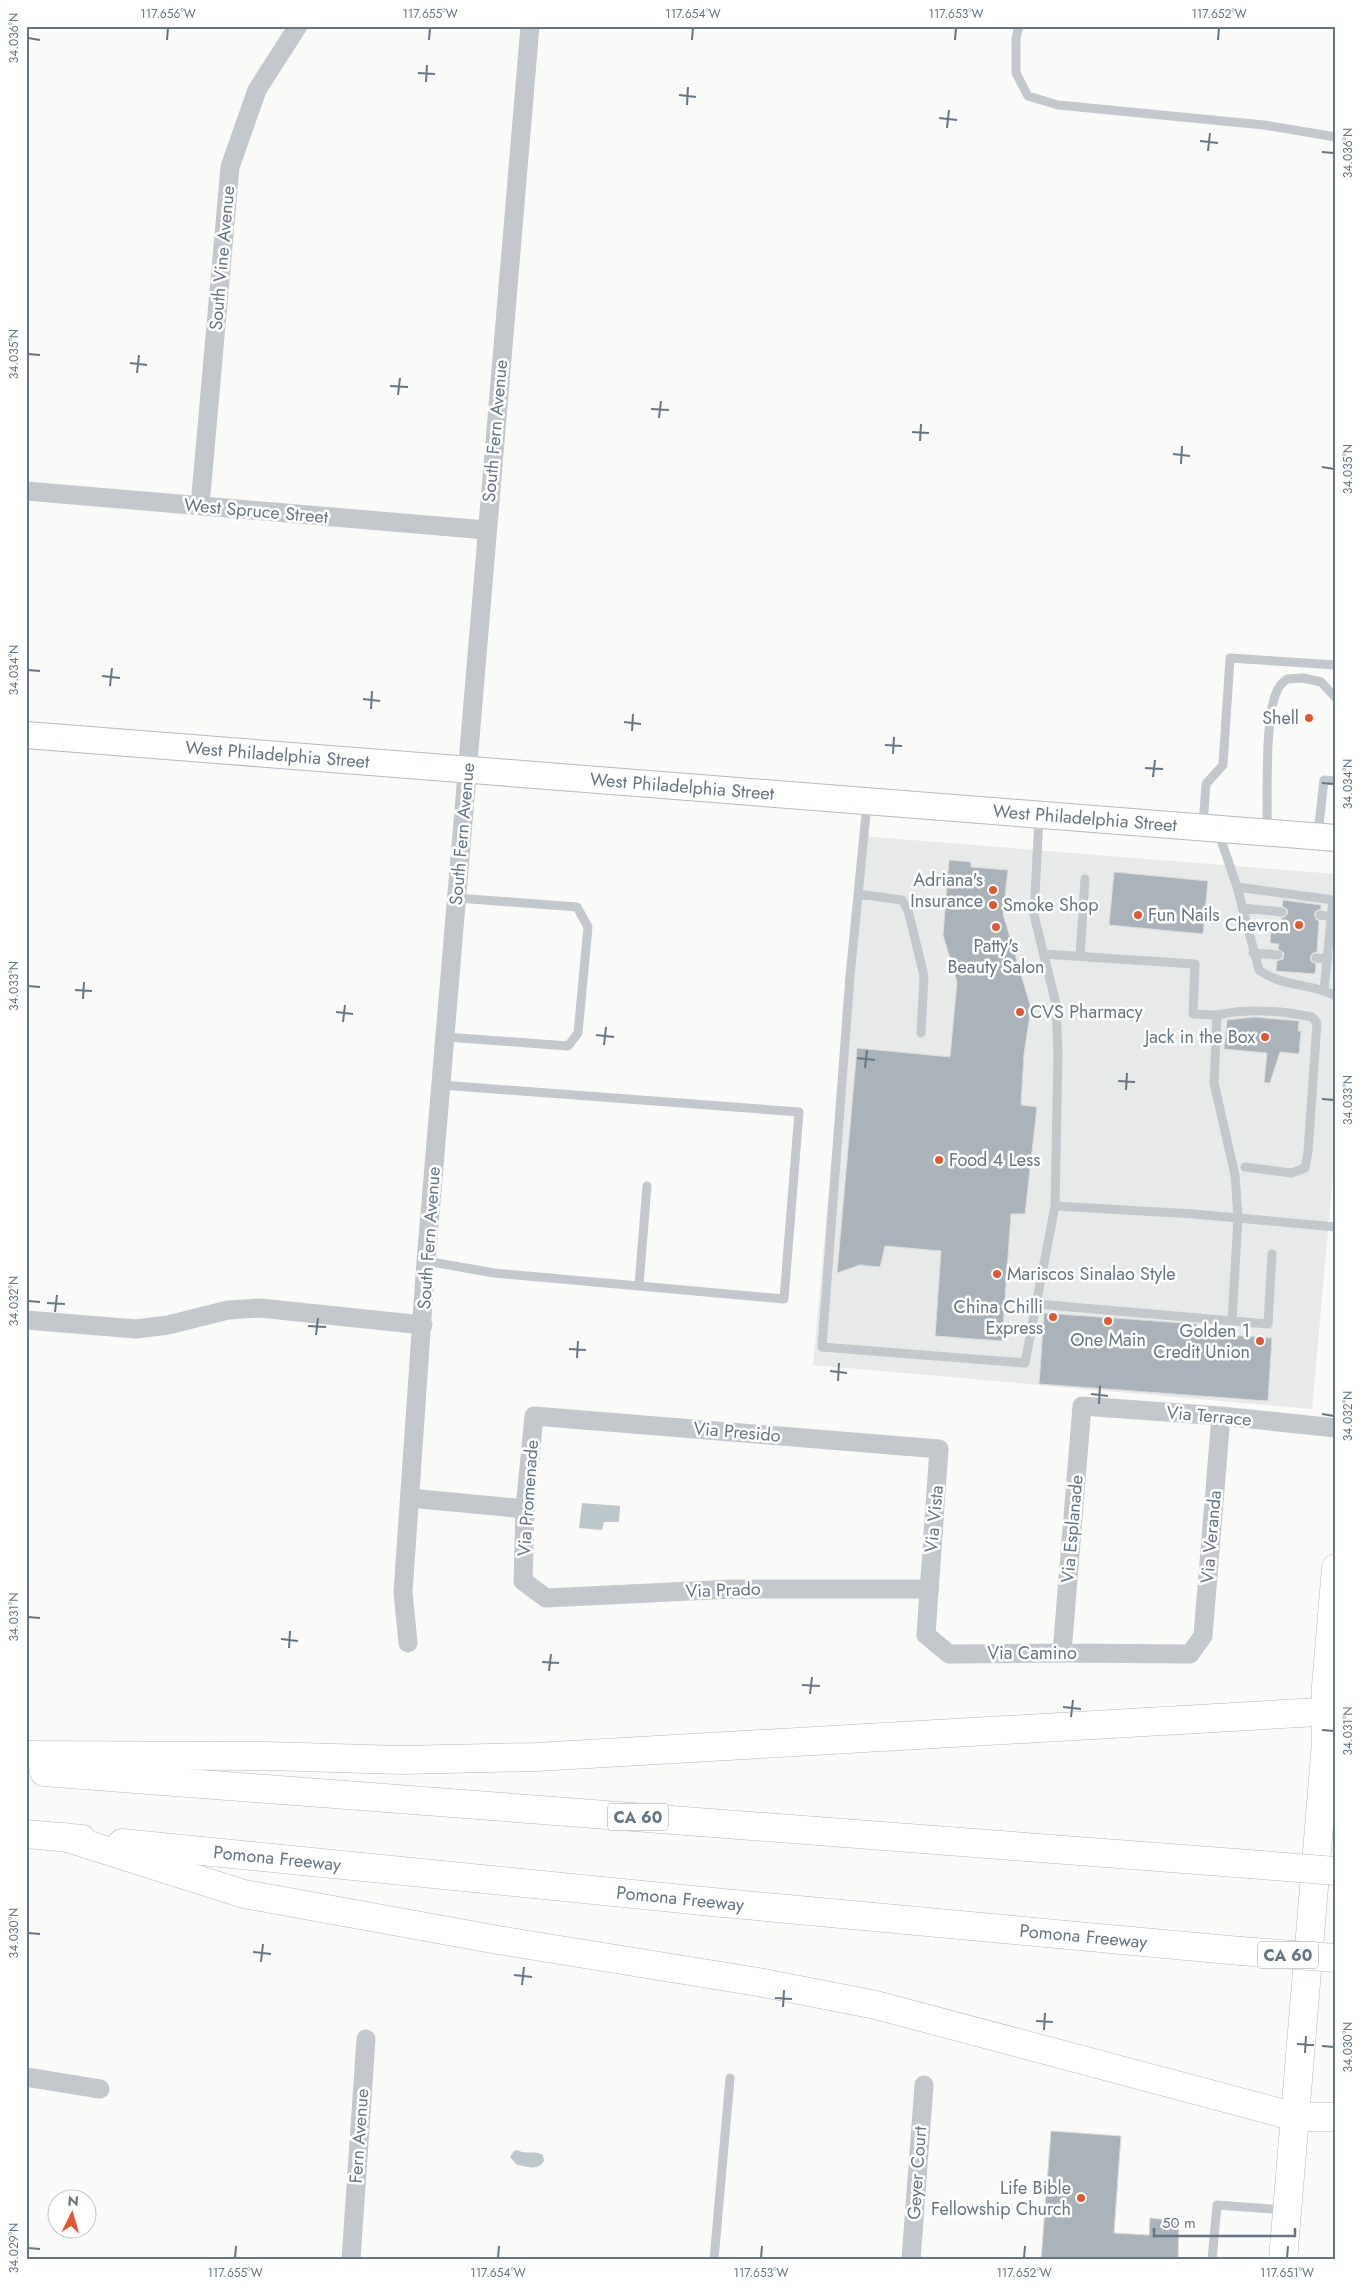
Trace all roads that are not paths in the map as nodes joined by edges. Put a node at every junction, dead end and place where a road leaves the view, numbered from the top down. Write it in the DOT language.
graph roads {
  1 [pos="298,26"];
  2 [pos="530,26"];
  3 [pos="1019,26"];
  4 [pos="1336,137"];
  5 [pos="26,491"];
  6 [pos="200,506"];
  7 [pos="486,530"];
  8 [pos="1336,665"];
  9 [pos="1336,698"];
  10 [pos="26,735"];
  11 [pos="467,770"];
  12 [pos="1336,780"];
  13 [pos="867,802"];
  14 [pos="1039,815"];
  15 [pos="1210,828"];
  16 [pos="1267,833"];
  17 [pos="1327,838"];
  18 [pos="1085,879"];
  19 [pos="1237,887"];
  20 [pos="858,894"];
  21 [pos="457,898"];
  22 [pos="1335,900"];
  23 [pos="1242,908"];
  24 [pos="1282,912"];
  25 [pos="1320,916"];
  26 [pos="1332,917"];
  27 [pos="1253,953"];
  28 [pos="1043,954"];
  29 [pos="1278,955"];
  30 [pos="1080,956"];
  31 [pos="1316,958"];
  32 [pos="1328,959"];
  33 [pos="1324,990"];
  34 [pos="1336,996"];
  35 [pos="1217,1015"];
  36 [pos="921,1033"];
  37 [pos="446,1037"];
  38 [pos="442,1085"];
  39 [pos="1245,1167"];
  40 [pos="647,1186"];
  41 [pos="1054,1206"];
  42 [pos="1238,1218"];
  43 [pos="1336,1226"];
  44 [pos="1272,1254"];
  45 [pos="426,1261"];
  46 [pos="640,1285"];
  47 [pos="1036,1304"];
  48 [pos="26,1320"];
  49 [pos="1232,1321"];
  50 [pos="423,1325"];
  51 [pos="1082,1406"];
  52 [pos="534,1416"];
  53 [pos="1221,1416"];
  54 [pos="1336,1428"];
  55 [pos="939,1448"];
  56 [pos="410,1498"];
  57 [pos="525,1509"];
  58 [pos="1336,1568"];
  59 [pos="523,1581"];
  60 [pos="928,1589"];
  61 [pos="408,1643"];
  62 [pos="1062,1653"];
  63 [pos="1190,1654"];
  64 [pos="1331,1711"];
  65 [pos="26,1755"];
  66 [pos="26,1770"];
  67 [pos="26,1834"];
  68 [pos="64,1837"];
  69 [pos="1336,1872"];
  70 [pos="1336,1958"];
  71 [pos="366,2038"];
  72 [pos="26,2077"];
  73 [pos="730,2078"];
  74 [pos="924,2086"];
  75 [pos="100,2088"];
  76 [pos="1296,2117"];
  77 [pos="1336,2118"];
  78 [pos="1287,2211"];
  79 [pos="350,2260"];
  80 [pos="714,2260"];
  81 [pos="911,2260"];
  82 [pos="1212,2260"];
  83 [pos="1283,2260"];
  1 -- 6 [label="street, South Vine Avenue"];
  2 -- 7 [label="street, South Fern Avenue"];
  3 -- 4 [label="lane"];
  5 -- 6 [label="street, West Spruce Street"];
  6 -- 7 [label="street, West Spruce Street"];
  7 -- 11 [label="street, South Fern Avenue"];
  8 -- 15 [label="lane"];
  9 -- 16 [label="lane"];
  10 -- 11 [label="main road, West Philadelphia Street"];
  11 -- 13 [label="main road, West Philadelphia Street"];
  11 -- 21 [label="street, South Fern Avenue"];
  12 -- 17 [label="lane"];
  13 -- 14 [label="main road, West Philadelphia Street"];
  13 -- 20 [label="lane"];
  14 -- 15 [label="main road, West Philadelphia Street"];
  14 -- 28 [label="lane"];
  15 -- 16 [label="main road, West Philadelphia Street"];
  15 -- 19 [label="lane"];
  16 -- 17 [label="main road, West Philadelphia Street"];
  18 -- 30 [label="lane"];
  19 -- 22 [label="lane"];
  19 -- 23 [label="lane"];
  20 -- 36 [label="lane"];
  20 -- 47 [label="lane"];
  21 -- 37 [label="street, South Fern Avenue"];
  21 -- 37 [label="lane"];
  22 -- 26 [label="lane"];
  23 -- 24 [label="lane"];
  23 -- 27 [label="lane"];
  25 -- 26 [label="lane"];
  26 -- 32 [label="lane"];
  27 -- 29 [label="lane"];
  27 -- 33 [label="lane"];
  28 -- 30 [label="lane"];
  28 -- 41 [label="lane"];
  30 -- 35 [label="lane"];
  31 -- 32 [label="lane"];
  32 -- 33 [label="lane"];
  33 -- 34 [label="lane"];
  35 -- 39 [label="lane"];
  35 -- 42 [label="lane"];
  37 -- 38 [label="street, South Fern Avenue"];
  38 -- 45 [label="street, South Fern Avenue"];
  38 -- 46 [label="lane"];
  40 -- 46 [label="lane"];
  41 -- 42 [label="lane"];
  41 -- 47 [label="lane"];
  42 -- 43 [label="lane"];
  42 -- 49 [label="lane"];
  44 -- 49 [label="lane"];
  45 -- 46 [label="lane"];
  45 -- 50 [label="street, South Fern Avenue"];
  47 -- 49 [label="lane"];
  48 -- 50 [label="street"];
  50 -- 56 [label="street, South Fern Avenue"];
  51 -- 53 [label="street, Via Terrace"];
  51 -- 62 [label="street, Via Esplanade"];
  52 -- 55 [label="street, Via Presido"];
  52 -- 57 [label="street, Via Promenade"];
  53 -- 54 [label="street, Via Terrace"];
  53 -- 63 [label="street, Via Veranda"];
  55 -- 60 [label="street, Via Vista"];
  56 -- 57 [label="street"];
  56 -- 61 [label="street, South Fern Avenue"];
  57 -- 59 [label="street, Via Promenade"];
  58 -- 64 [label="main road"];
  59 -- 60 [label="street, Via Prado"];
  60 -- 62 [label="street, Via Camino"];
  62 -- 63 [label="street, Via Camino"];
  64 -- 65 [label="main road"];
  64 -- 76 [label="main road"];
  66 -- 69 [label="main road, CA 60, bridge"];
  67 -- 68 [label="main road, Pomona Freeway / CA 60"];
  68 -- 70 [label="main road, Pomona Freeway / CA 60, bridge"];
  68 -- 76 [label="main road"];
  71 -- 79 [label="street, Fern Avenue"];
  72 -- 75 [label="street"];
  73 -- 80 [label="lane"];
  74 -- 81 [label="street, Geyer Court"];
  76 -- 77 [label="main road"];
  76 -- 78 [label="main road"];
  78 -- 82 [label="lane"];
  78 -- 83 [label="main road"];
}
